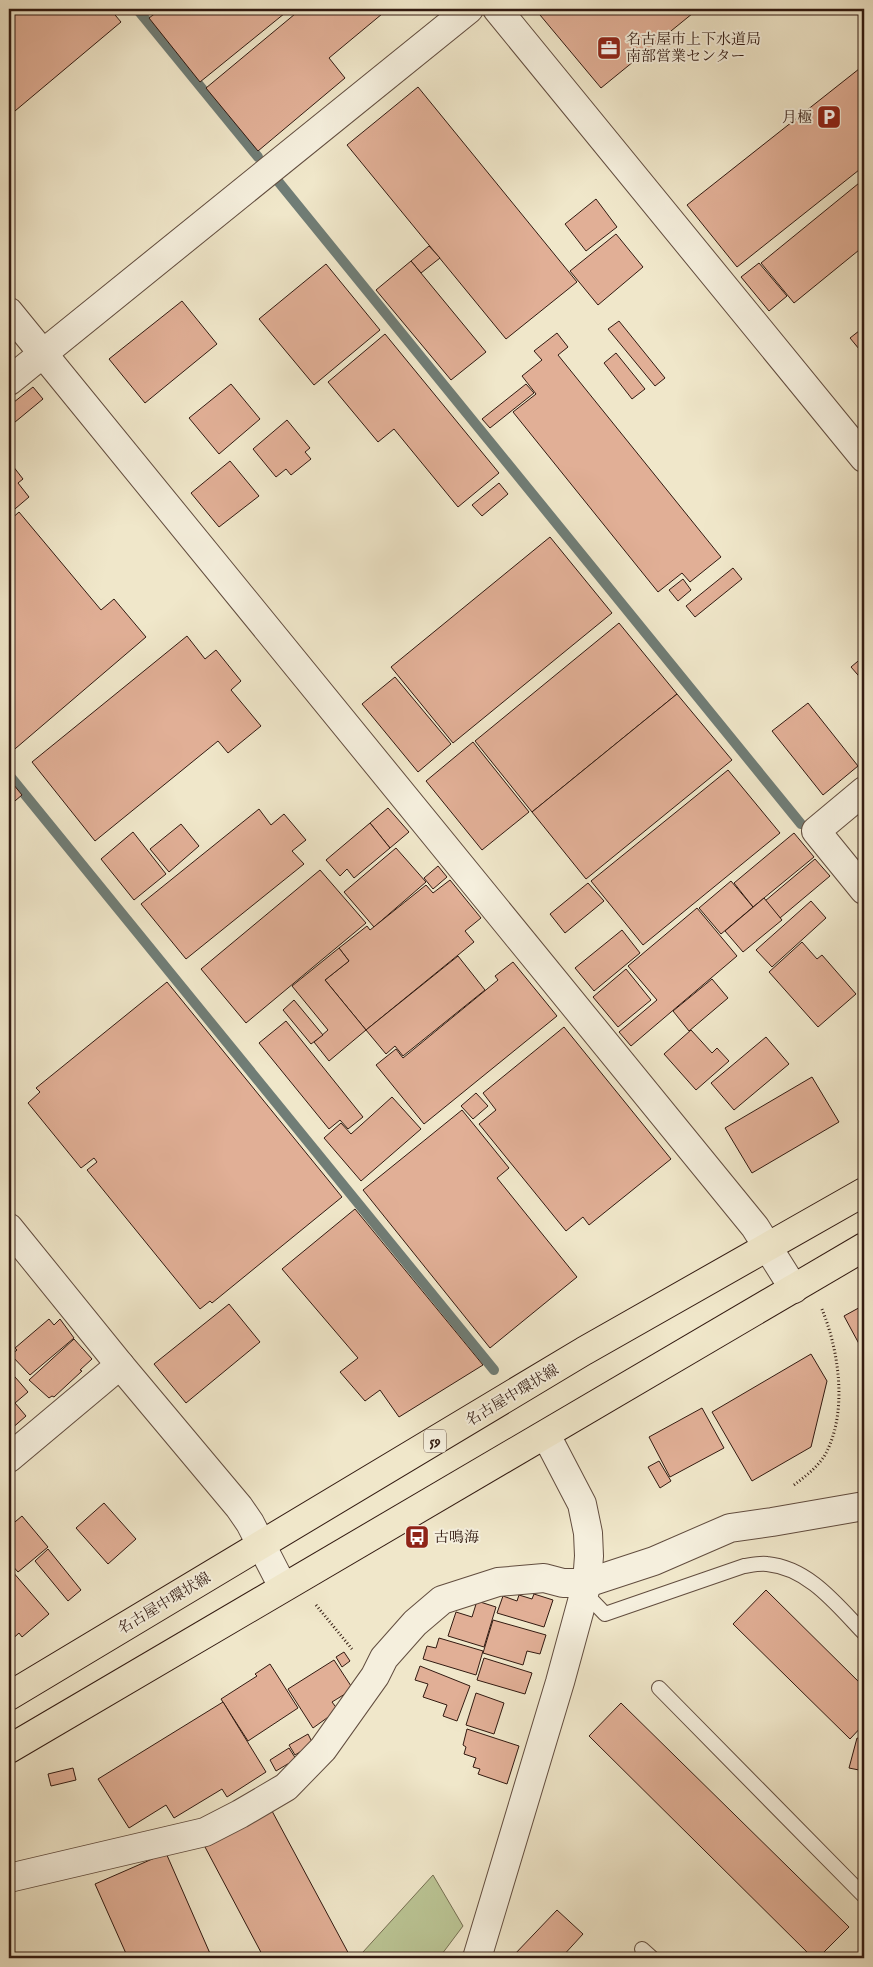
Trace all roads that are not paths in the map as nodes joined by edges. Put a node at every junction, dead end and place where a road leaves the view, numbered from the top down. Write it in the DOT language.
graph roads {
  1 [pos="469,9"];
  2 [pos="497,9"];
  3 [pos="9,312"];
  4 [pos="42,354"];
  5 [pos="9,381"];
  6 [pos="864,458"];
  7 [pos="864,792"];
  8 [pos="864,890"];
  9 [pos="864,1192"];
  10 [pos="9,1228"];
  11 [pos="864,1247"];
  12 [pos="768,1248"];
  13 [pos="794,1289"];
  14 [pos="120,1365"];
  15 [pos="546,1435"];
  16 [pos="9,1458"];
  17 [pos="864,1506"];
  18 [pos="261,1545"];
  19 [pos="283,1587"];
  20 [pos="586,1588"];
  21 [pos="864,1633"];
  22 [pos="659,1688"];
  23 [pos="9,1696"];
  24 [pos="9,1749"];
  25 [pos="9,1878"];
  26 [pos="864,1896"];
  27 [pos="477,1958"];
  1 -- 4 [label="street"];
  2 -- 6 [label="street"];
  3 -- 4 [label="street"];
  4 -- 5 [label="street"];
  4 -- 12 [label="street"];
  7 -- 8 [label="street"];
  9 -- 12 [label="main road, 名古屋中環状線 / 59"];
  10 -- 14 [label="street"];
  11 -- 13 [label="main road"];
  12 -- 13 [label="street"];
  12 -- 18 [label="main road, 名古屋中環状線 / 59"];
  13 -- 15 [label="main road"];
  14 -- 16 [label="street"];
  14 -- 18 [label="street"];
  15 -- 19 [label="main road"];
  15 -- 20 [label="street"];
  17 -- 20 [label="street"];
  18 -- 19 [label="street"];
  18 -- 23 [label="main road, 名古屋中環状線 / 59"];
  19 -- 24 [label="main road"];
  20 -- 21 [label="lane"];
  20 -- 25 [label="street"];
  20 -- 27 [label="street"];
  22 -- 26 [label="lane"];
}
